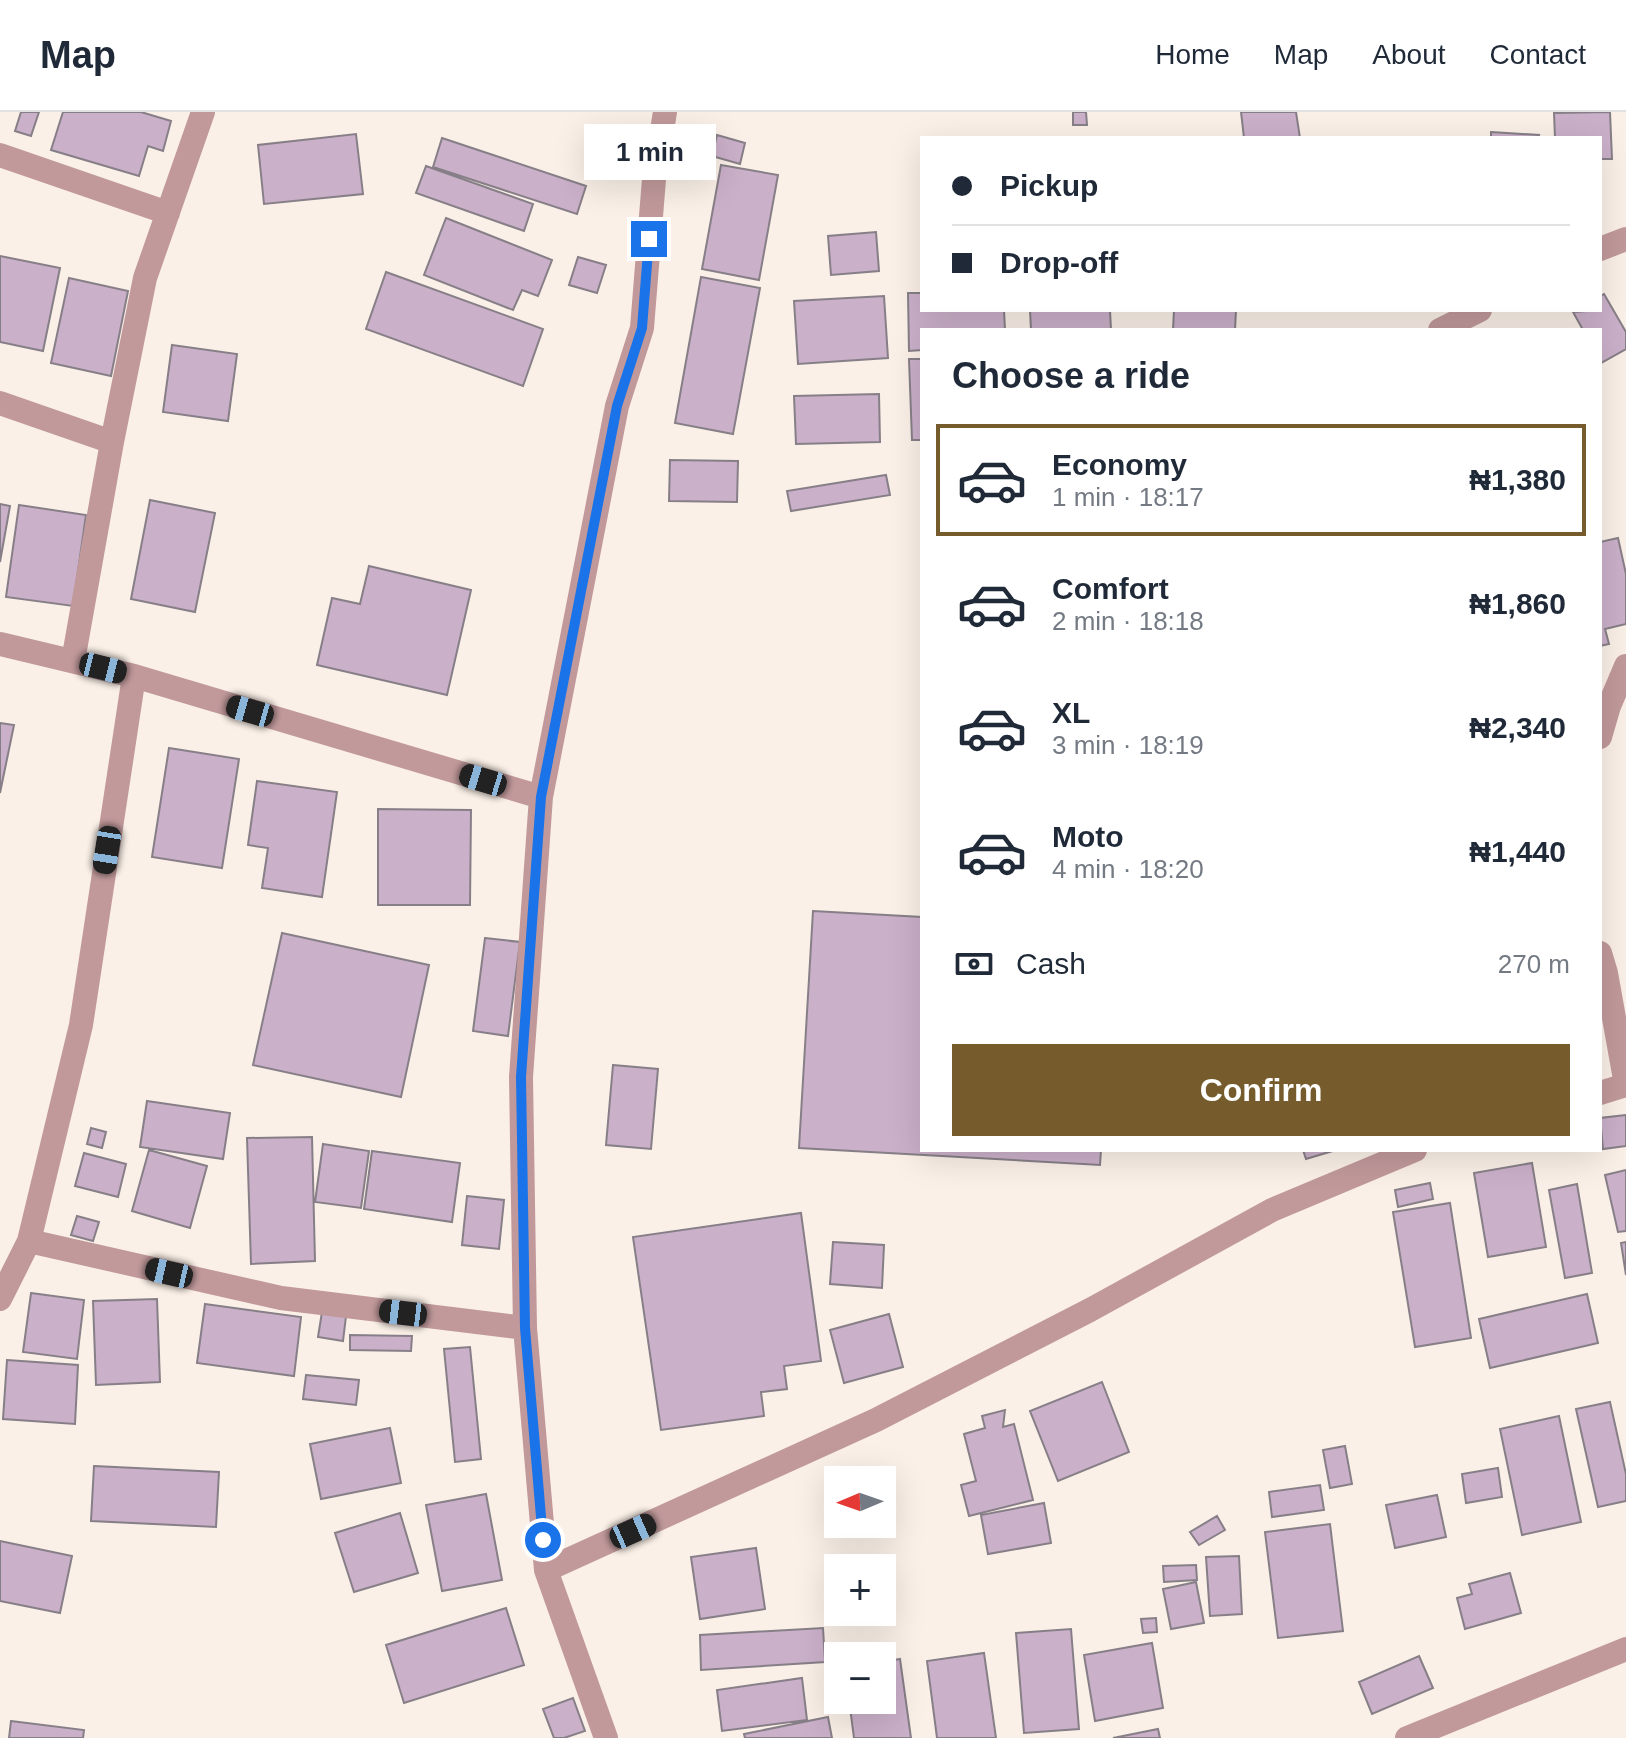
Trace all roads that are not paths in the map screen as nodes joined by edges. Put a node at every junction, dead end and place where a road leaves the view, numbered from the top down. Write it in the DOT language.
graph roads {
  1 [pos="203,112"];
  2 [pos="665,112"];
  3 [pos="0,155"];
  4 [pos="168,213"];
  5 [pos="1626,239"];
  6 [pos="1602,248"];
  7 [pos="1476,312"];
  8 [pos="1444,328"];
  9 [pos="0,403"];
  10 [pos="112,442"];
  11 [pos="0,644"];
  12 [pos="73,661"];
  13 [pos="1626,666"];
  14 [pos="134,676"];
  15 [pos="1605,706"];
  16 [pos="541,797"];
  17 [pos="1602,960"];
  18 [pos="1626,1085"];
  19 [pos="1602,1092"];
  20 [pos="1410,1152"];
  21 [pos="29,1241"];
  22 [pos="0,1299"];
  23 [pos="525,1328"];
  24 [pos="546,1570"];
  25 [pos="1626,1649"];
  26 [pos="606,1738"];
  27 [pos="1407,1738"];
  1 -- 4 [label="street"];
  2 -- 16 [label="street"];
  3 -- 4 [label="street"];
  4 -- 10 [label="street"];
  5 -- 6 [label="street"];
  7 -- 8 [label="street"];
  9 -- 10 [label="street"];
  10 -- 12 [label="street"];
  11 -- 12 [label="street"];
  12 -- 14 [label="street"];
  13 -- 15 [label="street"];
  14 -- 16 [label="street"];
  14 -- 21 [label="street"];
  16 -- 23 [label="street"];
  17 -- 18 [label="street"];
  18 -- 19 [label="street"];
  20 -- 24 [label="street"];
  21 -- 22 [label="street"];
  21 -- 23 [label="street"];
  23 -- 24 [label="street"];
  24 -- 26 [label="street"];
  25 -- 27 [label="street"];
}
